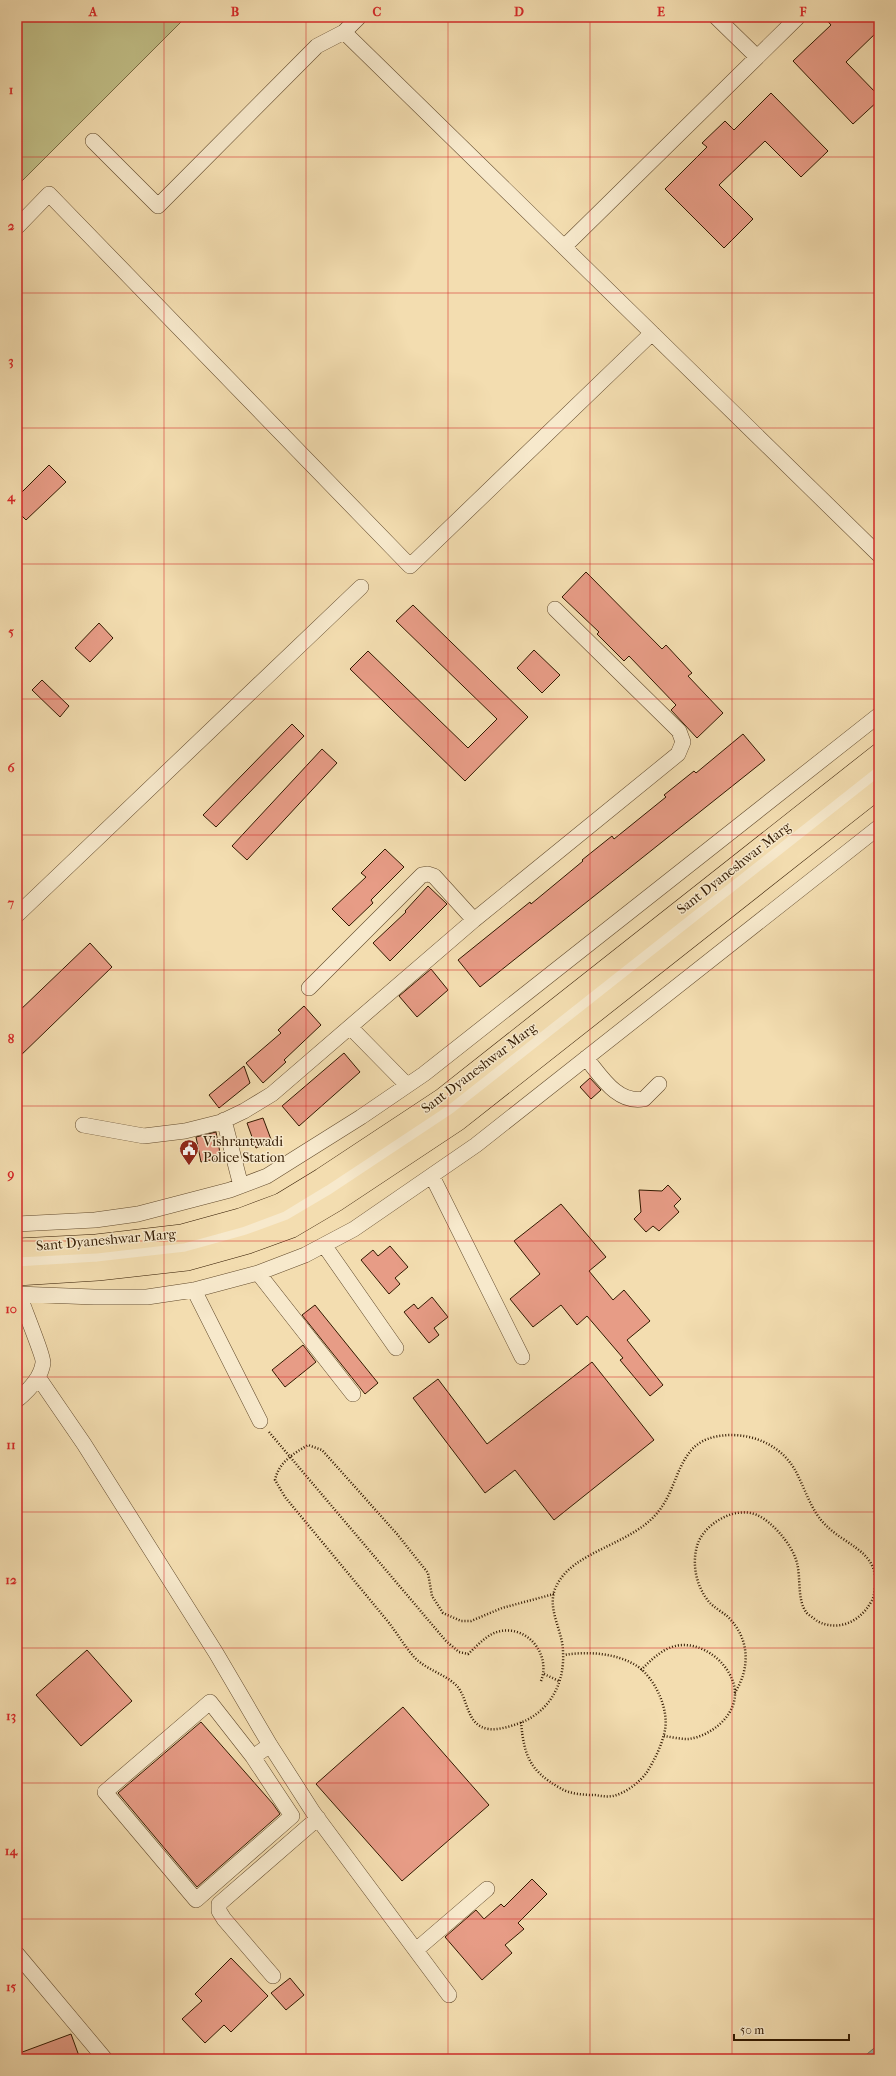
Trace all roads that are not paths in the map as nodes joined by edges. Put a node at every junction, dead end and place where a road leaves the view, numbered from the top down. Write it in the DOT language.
graph roads {
  1 [pos="359,17"];
  2 [pos="716,17"];
  3 [pos="798,17"];
  4 [pos="344,32"];
  5 [pos="757,57"];
  6 [pos="93,141"];
  7 [pos="17,227"];
  8 [pos="564,247"];
  9 [pos="652,333"];
  10 [pos="879,555"];
  11 [pos="360,587"];
  12 [pos="555,609"];
  13 [pos="879,715"];
  14 [pos="879,753"];
  15 [pos="879,771"];
  16 [pos="879,789"];
  17 [pos="879,827"];
  18 [pos="17,915"];
  19 [pos="474,920"];
  20 [pos="309,988"];
  21 [pos="351,1028"];
  22 [pos="586,1058"];
  23 [pos="659,1084"];
  24 [pos="407,1085"];
  25 [pos="224,1120"];
  26 [pos="83,1125"];
  27 [pos="432,1176"];
  28 [pos="241,1186"];
  29 [pos="18,1223"];
  30 [pos="324,1245"];
  31 [pos="19,1270"];
  32 [pos="258,1273"];
  33 [pos="194,1290"];
  34 [pos="396,1348"];
  35 [pos="522,1357"];
  36 [pos="38,1377"];
  37 [pos="353,1394"];
  38 [pos="17,1400"];
  39 [pos="260,1421"];
  40 [pos="270,1745"];
  41 [pos="253,1757"];
  42 [pos="318,1818"];
  43 [pos="487,1889"];
  44 [pos="416,1950"];
  45 [pos="17,1954"];
  46 [pos="273,1976"];
  47 [pos="449,1995"];
  48 [pos="105,2059"];
  1 -- 4 [label="street"];
  2 -- 5 [label="street"];
  3 -- 5 [label="street"];
  4 -- 6 [label="street"];
  4 -- 8 [label="street"];
  5 -- 8 [label="street"];
  7 -- 9 [label="street"];
  8 -- 9 [label="street"];
  9 -- 10 [label="street"];
  11 -- 18 [label="street"];
  12 -- 19 [label="street"];
  13 -- 24 [label="street"];
  14 -- 31 [label="main road, Sant Dyaneshwar Marg"];
  15 -- 31 [label="street"];
  16 -- 31 [label="main road, Sant Dyaneshwar Marg"];
  17 -- 22 [label="street"];
  19 -- 20 [label="street"];
  19 -- 21 [label="street"];
  21 -- 24 [label="street"];
  21 -- 25 [label="street"];
  22 -- 23 [label="street"];
  22 -- 27 [label="street"];
  24 -- 28 [label="street"];
  25 -- 26 [label="street"];
  25 -- 28 [label="street"];
  27 -- 30 [label="street"];
  27 -- 35 [label="street"];
  28 -- 29 [label="street"];
  29 -- 31 [label="street"];
  30 -- 32 [label="street"];
  30 -- 34 [label="street"];
  31 -- 33 [label="street"];
  31 -- 36 [label="street"];
  32 -- 33 [label="street"];
  32 -- 37 [label="street"];
  33 -- 39 [label="street"];
  36 -- 38 [label="street"];
  36 -- 40 [label="street"];
  40 -- 41 [label="street"];
  40 -- 42 [label="street"];
  41 -- 41 [label="street"];
  42 -- 44 [label="street"];
  42 -- 46 [label="street"];
  43 -- 44 [label="street"];
  44 -- 47 [label="street"];
  45 -- 48 [label="street"];
}
